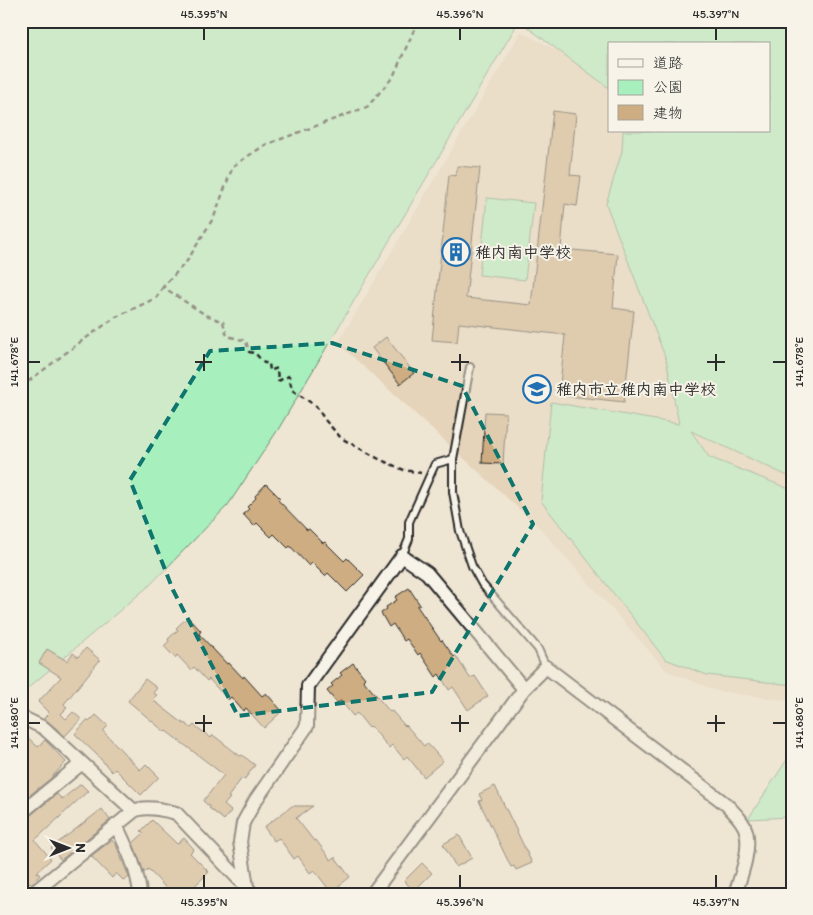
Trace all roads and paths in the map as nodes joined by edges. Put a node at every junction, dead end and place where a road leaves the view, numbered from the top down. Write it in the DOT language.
graph roads {
  1 [pos="418,21"];
  2 [pos="163,287"];
  3 [pos="470,366"];
  4 [pos="21,387"];
  5 [pos="453,459"];
  6 [pos="431,474"];
  7 [pos="402,556"];
  8 [pos="546,668"];
  9 [pos="524,689"];
  10 [pos="21,717"];
  11 [pos="82,763"];
  12 [pos="134,811"];
  13 [pos="21,813"];
  14 [pos="116,825"];
  15 [pos="250,890"];
  16 [pos="32,894"];
  17 [pos="140,894"];
  18 [pos="372,894"];
  19 [pos="735,894"];
  1 -- 2 [label="path"];
  2 -- 4 [label="path"];
  2 -- 6 [label="path"];
  3 -- 5 [label="lane"];
  5 -- 6 [label="lane"];
  5 -- 8 [label="lane"];
  6 -- 7 [label="lane"];
  7 -- 9 [label="street"];
  7 -- 15 [label="street"];
  8 -- 9 [label="street"];
  8 -- 19 [label="street"];
  9 -- 18 [label="street"];
  10 -- 11 [label="street"];
  11 -- 12 [label="street"];
  11 -- 13 [label="street"];
  12 -- 14 [label="street"];
  12 -- 15 [label="street"];
  14 -- 16 [label="street"];
  14 -- 17 [label="street"];
}
